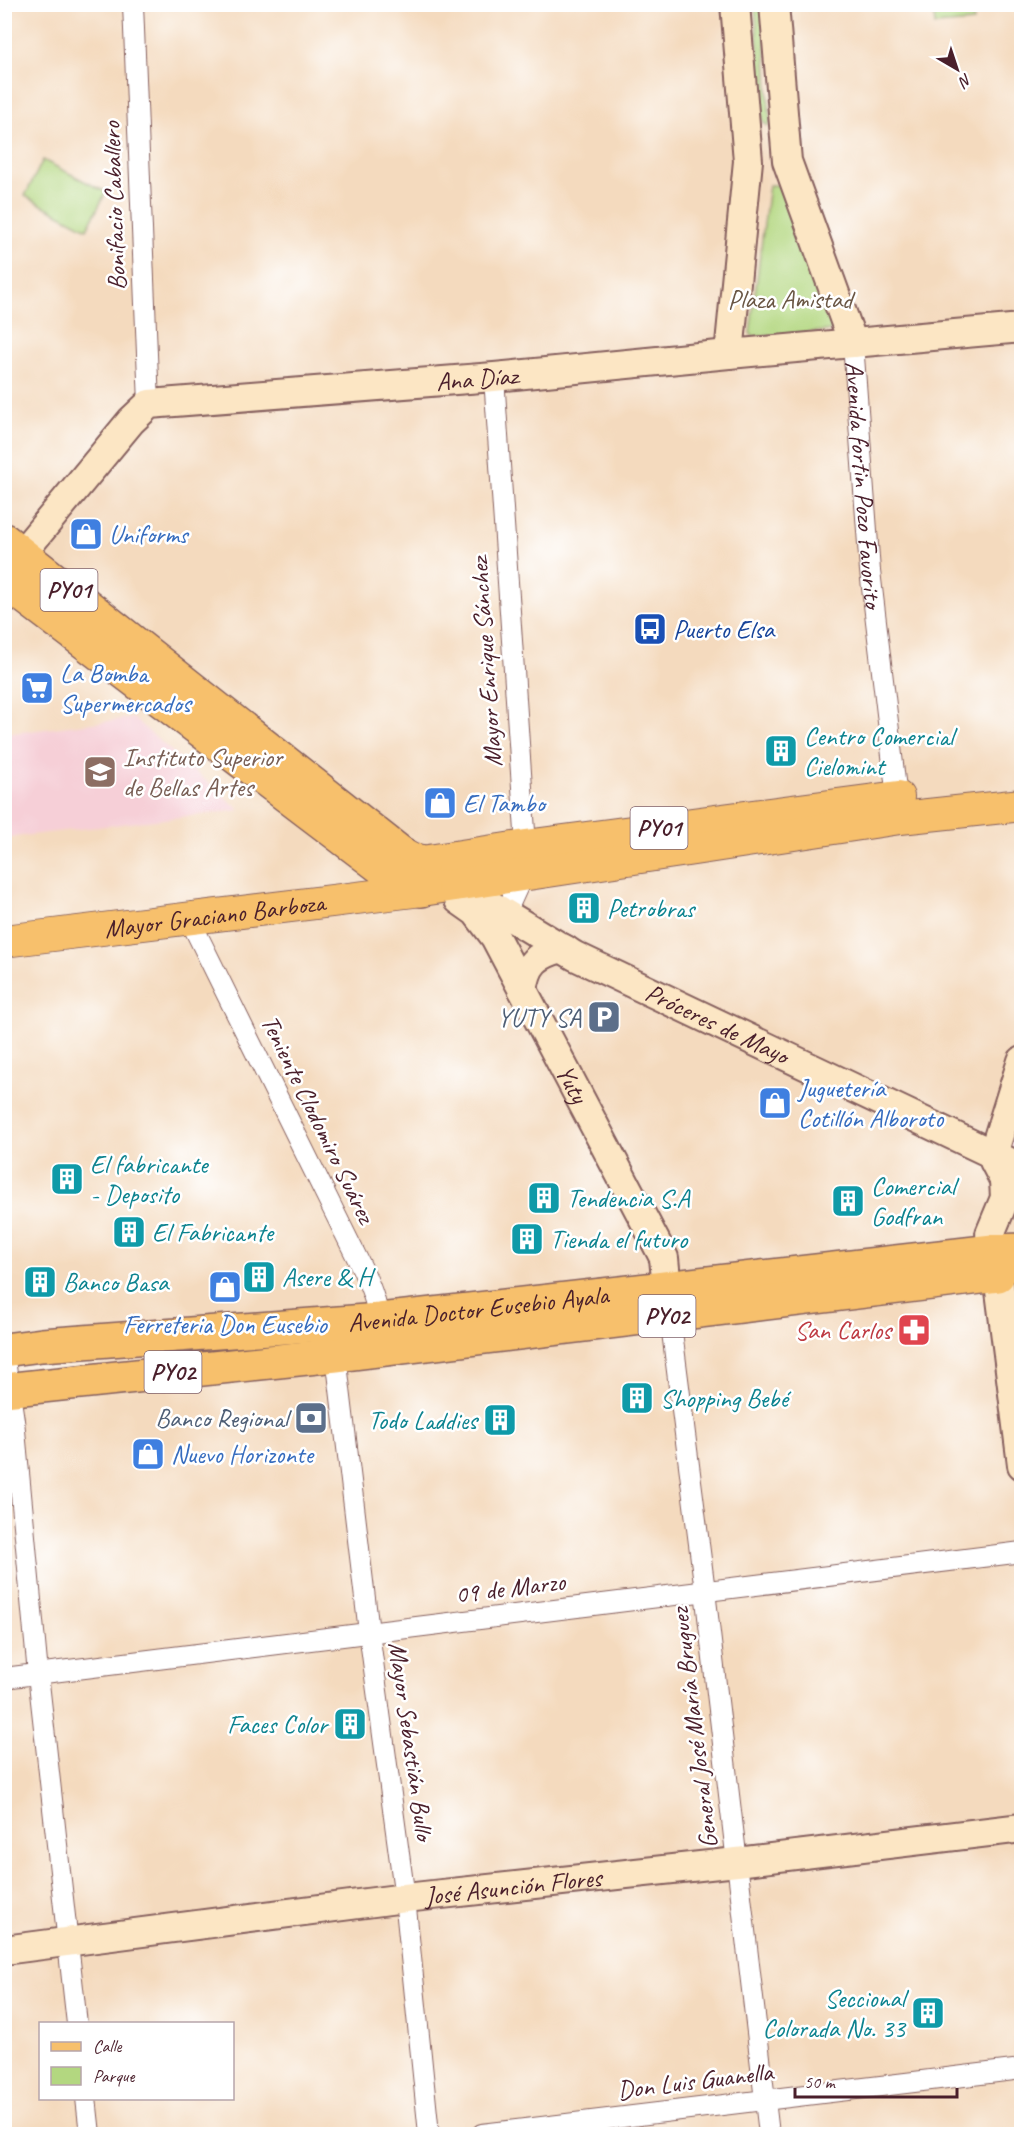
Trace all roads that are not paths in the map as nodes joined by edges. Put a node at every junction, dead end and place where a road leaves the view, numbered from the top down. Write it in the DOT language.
graph roads {
  1 [pos="133,4"];
  2 [pos="735,4"];
  3 [pos="774,4"];
  4 [pos="748,161"];
  5 [pos="787,161"];
  6 [pos="1022,328"];
  7 [pos="853,343"];
  8 [pos="729,354"];
  9 [pos="494,377"];
  10 [pos="149,405"];
  11 [pos="9,561"];
  12 [pos="1022,783"];
  13 [pos="1022,805"];
  14 [pos="898,807"];
  15 [pos="524,861"];
  16 [pos="422,876"];
  17 [pos="457,884"];
  18 [pos="189,918"];
  19 [pos="500,926"];
  20 [pos="4,941"];
  21 [pos="566,950"];
  22 [pos="523,990"];
  23 [pos="1022,1061"];
  24 [pos="993,1154"];
  25 [pos="1022,1168"];
  26 [pos="1008,1257"];
  27 [pos="669,1302"];
  28 [pos="333,1323"];
  29 [pos="380,1335"];
  30 [pos="4,1352"];
  31 [pos="336,1355"];
  32 [pos="7,1389"];
  33 [pos="1022,1465"];
  34 [pos="1022,1552"];
  35 [pos="705,1591"];
  36 [pos="369,1632"];
  37 [pos="38,1674"];
  38 [pos="4,1678"];
  39 [pos="1022,1828"];
  40 [pos="737,1862"];
  41 [pos="405,1898"];
  42 [pos="68,1943"];
  43 [pos="4,1950"];
  44 [pos="77,2022"];
  45 [pos="1022,2069"];
  46 [pos="86,2100"];
  47 [pos="765,2100"];
  48 [pos="90,2134"];
  49 [pos="429,2134"];
  50 [pos="482,2134"];
  51 [pos="769,2134"];
  1 -- 10 [label="street, Bonifacio Caballero"];
  2 -- 4 [label="main road"];
  3 -- 5 [label="main road, Avenida fortin Pozo Favorito"];
  4 -- 5 [label="main road"];
  4 -- 8 [label="main road"];
  5 -- 7 [label="main road, Avenida fortin Pozo Favorito"];
  6 -- 7 [label="main road, Ana Díaz"];
  7 -- 8 [label="main road, Ana Díaz"];
  7 -- 14 [label="street, Avenida fortin Pozo Favorito"];
  8 -- 9 [label="main road, Ana Díaz"];
  9 -- 10 [label="main road, Ana Díaz"];
  9 -- 15 [label="street, Mayor Enrique Sánchez"];
  10 -- 11 [label="main road"];
  11 -- 16 [label="highway, PY01"];
  11 -- 16 [label="highway, PY01"];
  12 -- 14 [label="main road, PY01"];
  13 -- 14 [label="main road, PY01"];
  14 -- 15 [label="main road, PY01"];
  15 -- 16 [label="main road, PY01"];
  15 -- 17 [label="main road, PY01"];
  15 -- 19 [label="street, Mayor Enrique Sánchez"];
  16 -- 17 [label="main road, PY01"];
  16 -- 18 [label="main road, Mayor Graciano Barboza"];
  16 -- 19 [label="main road, Yuty"];
  17 -- 19 [label="main road, Próceres de Mayo"];
  18 -- 20 [label="main road, Mayor Graciano Barboza"];
  18 -- 29 [label="street, Teniente Clodomiro Suárez"];
  19 -- 21 [label="main road, Próceres de Mayo"];
  19 -- 22 [label="main road, Yuty"];
  21 -- 22 [label="main road"];
  21 -- 24 [label="main road, Próceres de Mayo"];
  22 -- 27 [label="main road, Yuty"];
  23 -- 24 [label="main road"];
  24 -- 25 [label="main road, Próceres de Mayo"];
  24 -- 26 [label="main road"];
  26 -- 27 [label="highway, Avenida Doctor Eusebio Ayala / PY02"];
  26 -- 33 [label="main road"];
  27 -- 29 [label="highway, Avenida Doctor Eusebio Ayala / PY02"];
  27 -- 35 [label="street, General José María Bruguez"];
  28 -- 29 [label="highway, Avenida Doctor Eusebio Ayala / PY02"];
  28 -- 30 [label="highway, Avenida Doctor Eusebio Ayala / PY02"];
  28 -- 31 [label="street"];
  29 -- 31 [label="highway, Avenida Doctor Eusebio Ayala / PY02"];
  30 -- 32 [label="street"];
  31 -- 32 [label="highway, Avenida Doctor Eusebio Ayala / PY02"];
  31 -- 36 [label="street, Mayor Sebastián Bullo"];
  32 -- 37 [label="street"];
  34 -- 35 [label="street, 09 de Marzo"];
  35 -- 36 [label="street, 09 de Marzo"];
  35 -- 40 [label="street, General José María Bruguez"];
  36 -- 37 [label="street, 09 de Marzo"];
  36 -- 41 [label="street, Mayor Sebastián Bullo"];
  37 -- 38 [label="street, 09 de Marzo"];
  37 -- 42 [label="street"];
  39 -- 40 [label="main road, José Asunción Flores"];
  40 -- 41 [label="main road, José Asunción Flores"];
  40 -- 47 [label="street, General José María Bruguez"];
  41 -- 42 [label="main road, José Asunción Flores"];
  41 -- 49 [label="street, Mayor Sebastián Bullo"];
  42 -- 43 [label="main road, José Asunción Flores"];
  42 -- 44 [label="street"];
  45 -- 47 [label="street, Don Luis Guanella"];
  46 -- 48 [label="street"];
  47 -- 50 [label="street, Don Luis Guanella"];
  47 -- 51 [label="street, General José María Bruguez"];
}
